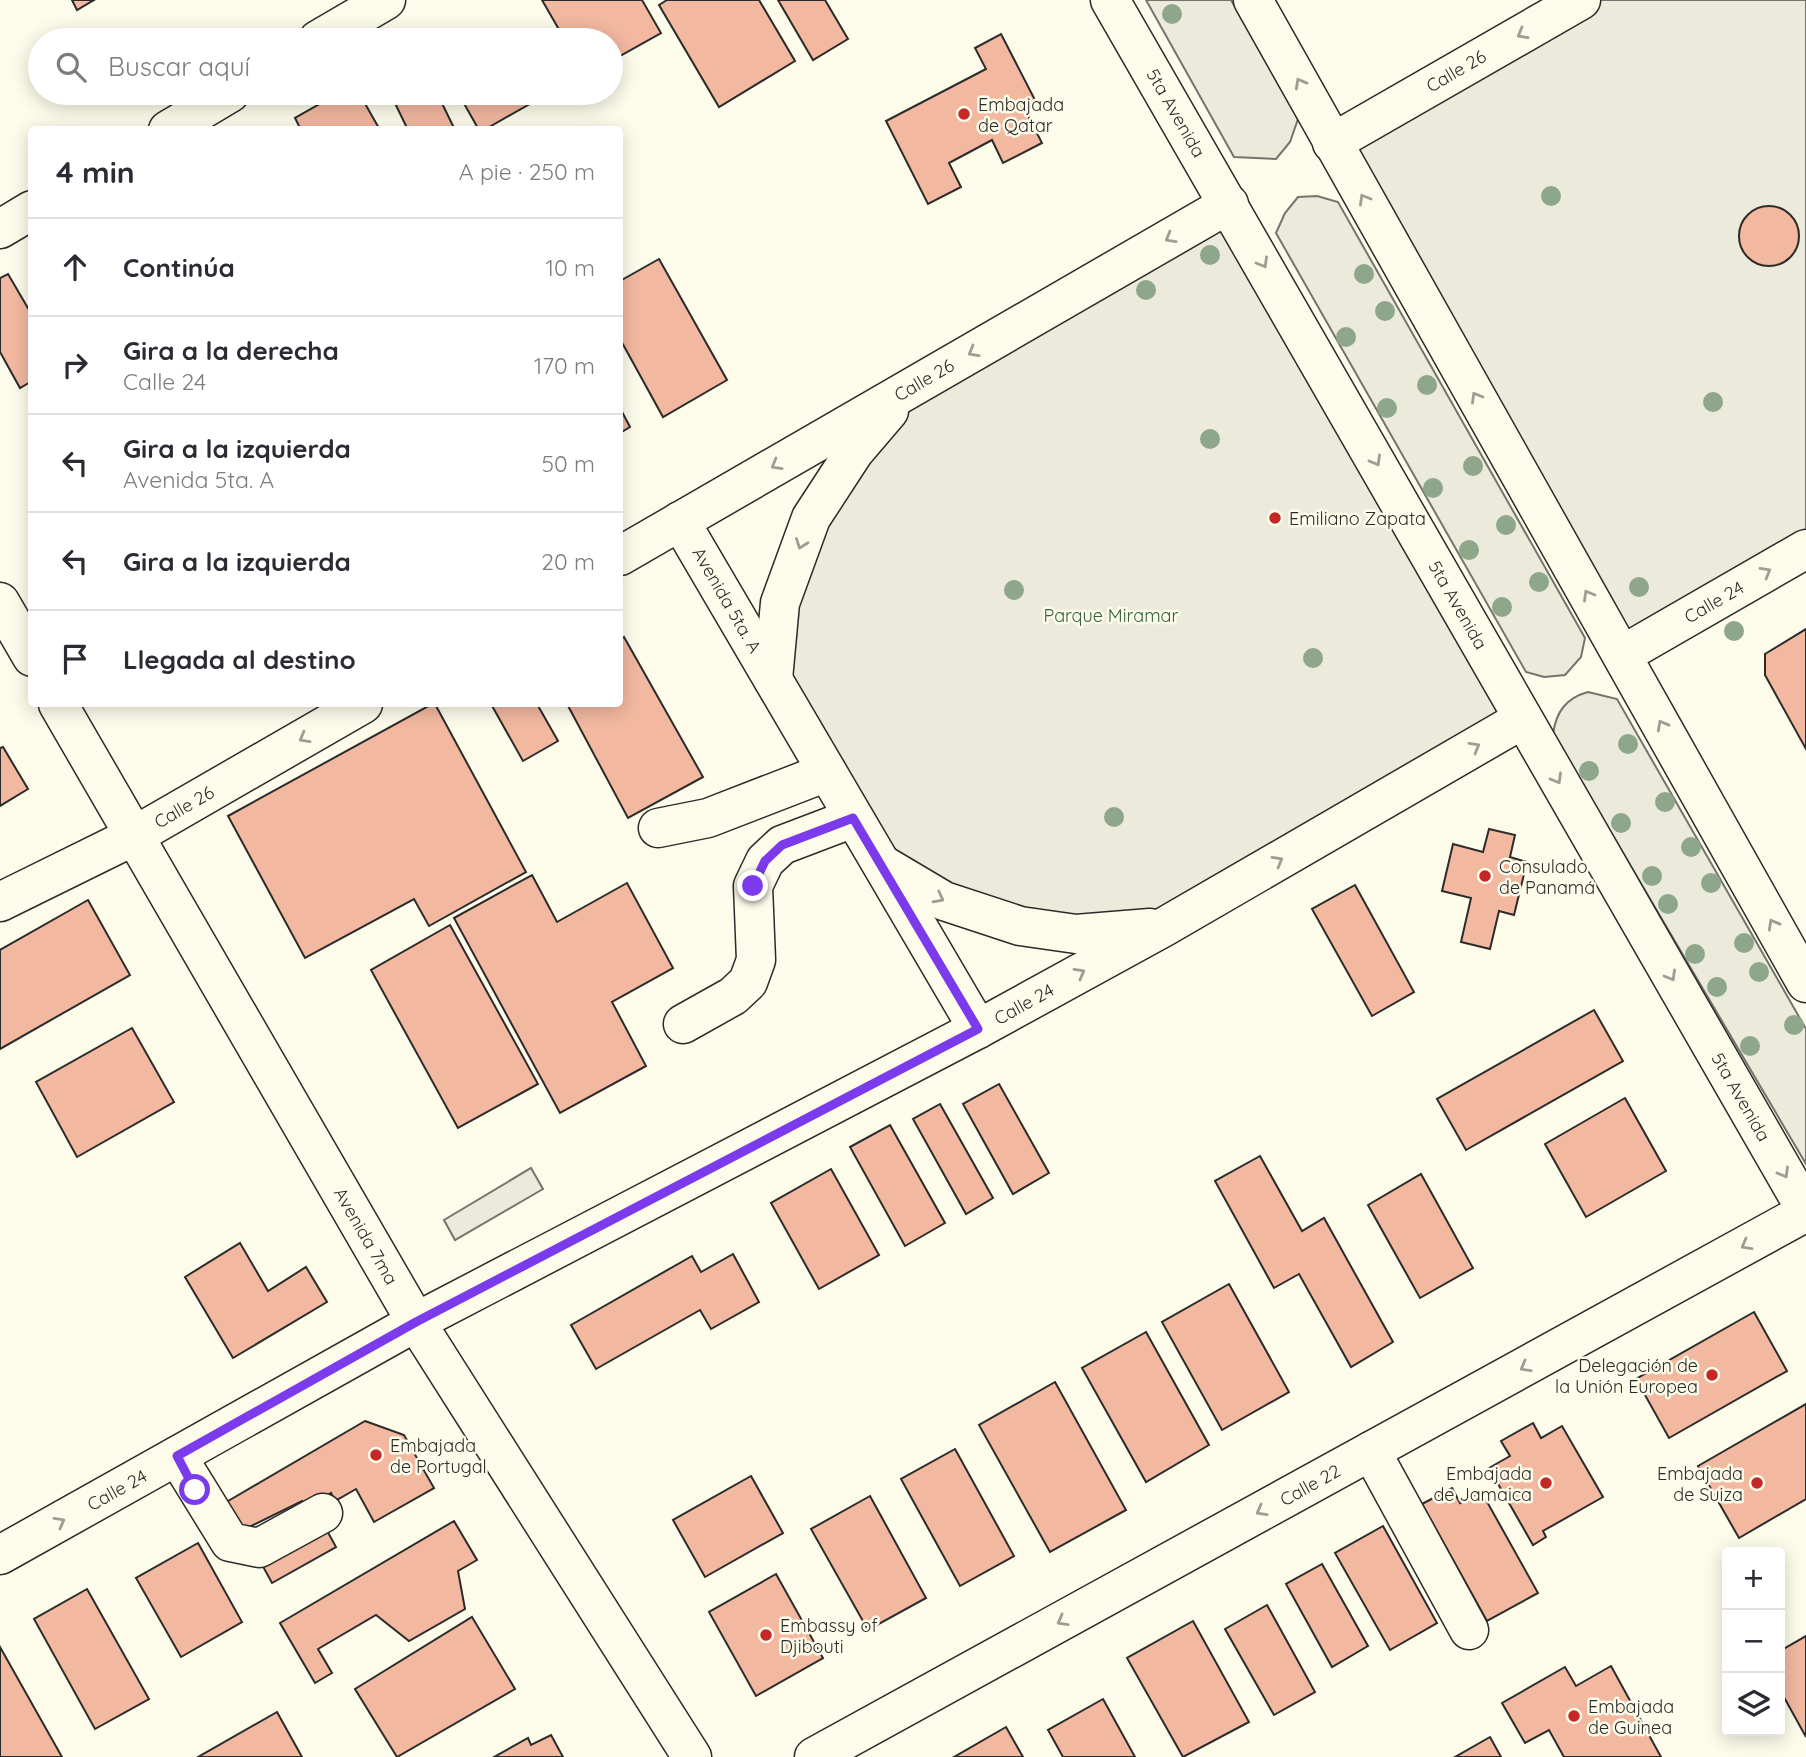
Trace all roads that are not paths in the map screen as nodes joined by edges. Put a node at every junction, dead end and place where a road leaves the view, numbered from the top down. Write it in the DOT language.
graph roads {
  1 [pos="386,0"];
  2 [pos="1110,0"];
  3 [pos="1253,0"];
  4 [pos="1581,0"];
  5 [pos="338,28"];
  6 [pos="210,105"];
  7 [pos="174,126"];
  8 [pos="1332,143"];
  9 [pos="1229,204"];
  10 [pos="28,212"];
  11 [pos="0,229"];
  12 [pos="909,388"];
  13 [pos="680,521"];
  14 [pos="1806,549"];
  15 [pos="623,554"];
  16 [pos="0,602"];
  17 [pos="28,650"];
  18 [pos="1622,654"];
  19 [pos="773,679"];
  20 [pos="60,707"];
  21 [pos="358,707"];
  22 [pos="1523,719"];
  23 [pos="827,772"];
  24 [pos="853,818"];
  25 [pos="658,828"];
  26 [pos="134,836"];
  27 [pos="881,863"];
  28 [pos="0,902"];
  29 [pos="1164,927"];
  30 [pos="1806,984"];
  31 [pos="683,1024"];
  32 [pos="978,1029"];
  33 [pos="1806,1211"];
  34 [pos="416,1322"];
  35 [pos="1371,1451"];
  36 [pos="177,1456"];
  37 [pos="323,1513"];
  38 [pos="0,1555"];
  39 [pos="1469,1630"];
  40 [pos="692,1757"];
  41 [pos="814,1757"];
  1 -- 5 [label="main road"];
  2 -- 9 [label="main road, 5ta Avenida"];
  8 -- 3 [label="main road, one-way"];
  4 -- 8 [label="main road, Calle 26, one-way"];
  6 -- 7 [label="main road"];
  18 -- 8 [label="main road, one-way"];
  9 -- 12 [label="main road, Calle 26, one-way"];
  9 -- 22 [label="main road, 5ta Avenida, one-way"];
  10 -- 11 [label="main road"];
  12 -- 13 [label="main road, Calle 26, one-way"];
  12 -- 19 [label="main road, Avenida 5ta. A, one-way"];
  13 -- 15 [label="main road, Calle 26"];
  13 -- 19 [label="main road, Avenida 5ta. A"];
  18 -- 14 [label="main road, Calle 24, one-way"];
  16 -- 17 [label="main road"];
  30 -- 18 [label="main road, one-way"];
  19 -- 23 [label="main road, Avenida 5ta. A"];
  20 -- 26 [label="main road, Avenida 7ma"];
  21 -- 26 [label="main road, Calle 26, one-way"];
  29 -- 22 [label="main road, Calle 24, one-way"];
  22 -- 33 [label="main road, 5ta Avenida, one-way"];
  23 -- 24 [label="main road, Avenida 5ta. A"];
  23 -- 25 [label="main road"];
  24 -- 27 [label="main road, Avenida 5ta. A"];
  24 -- 31 [label="main road"];
  26 -- 28 [label="main road, Calle 26"];
  26 -- 34 [label="main road, Avenida 7ma"];
  27 -- 29 [label="main road, Avenida 5ta. A, one-way"];
  27 -- 32 [label="main road, Avenida 5ta. A"];
  32 -- 29 [label="main road, Calle 24, one-way"];
  32 -- 34 [label="main road, Calle 24"];
  33 -- 35 [label="main road, Calle 22, one-way"];
  34 -- 36 [label="main road, Calle 24"];
  34 -- 40 [label="main road, Avenida 7ma"];
  35 -- 39 [label="main road"];
  35 -- 41 [label="main road, Calle 22, one-way"];
  36 -- 37 [label="main road"];
  38 -- 36 [label="main road, Calle 24, one-way"];
}
